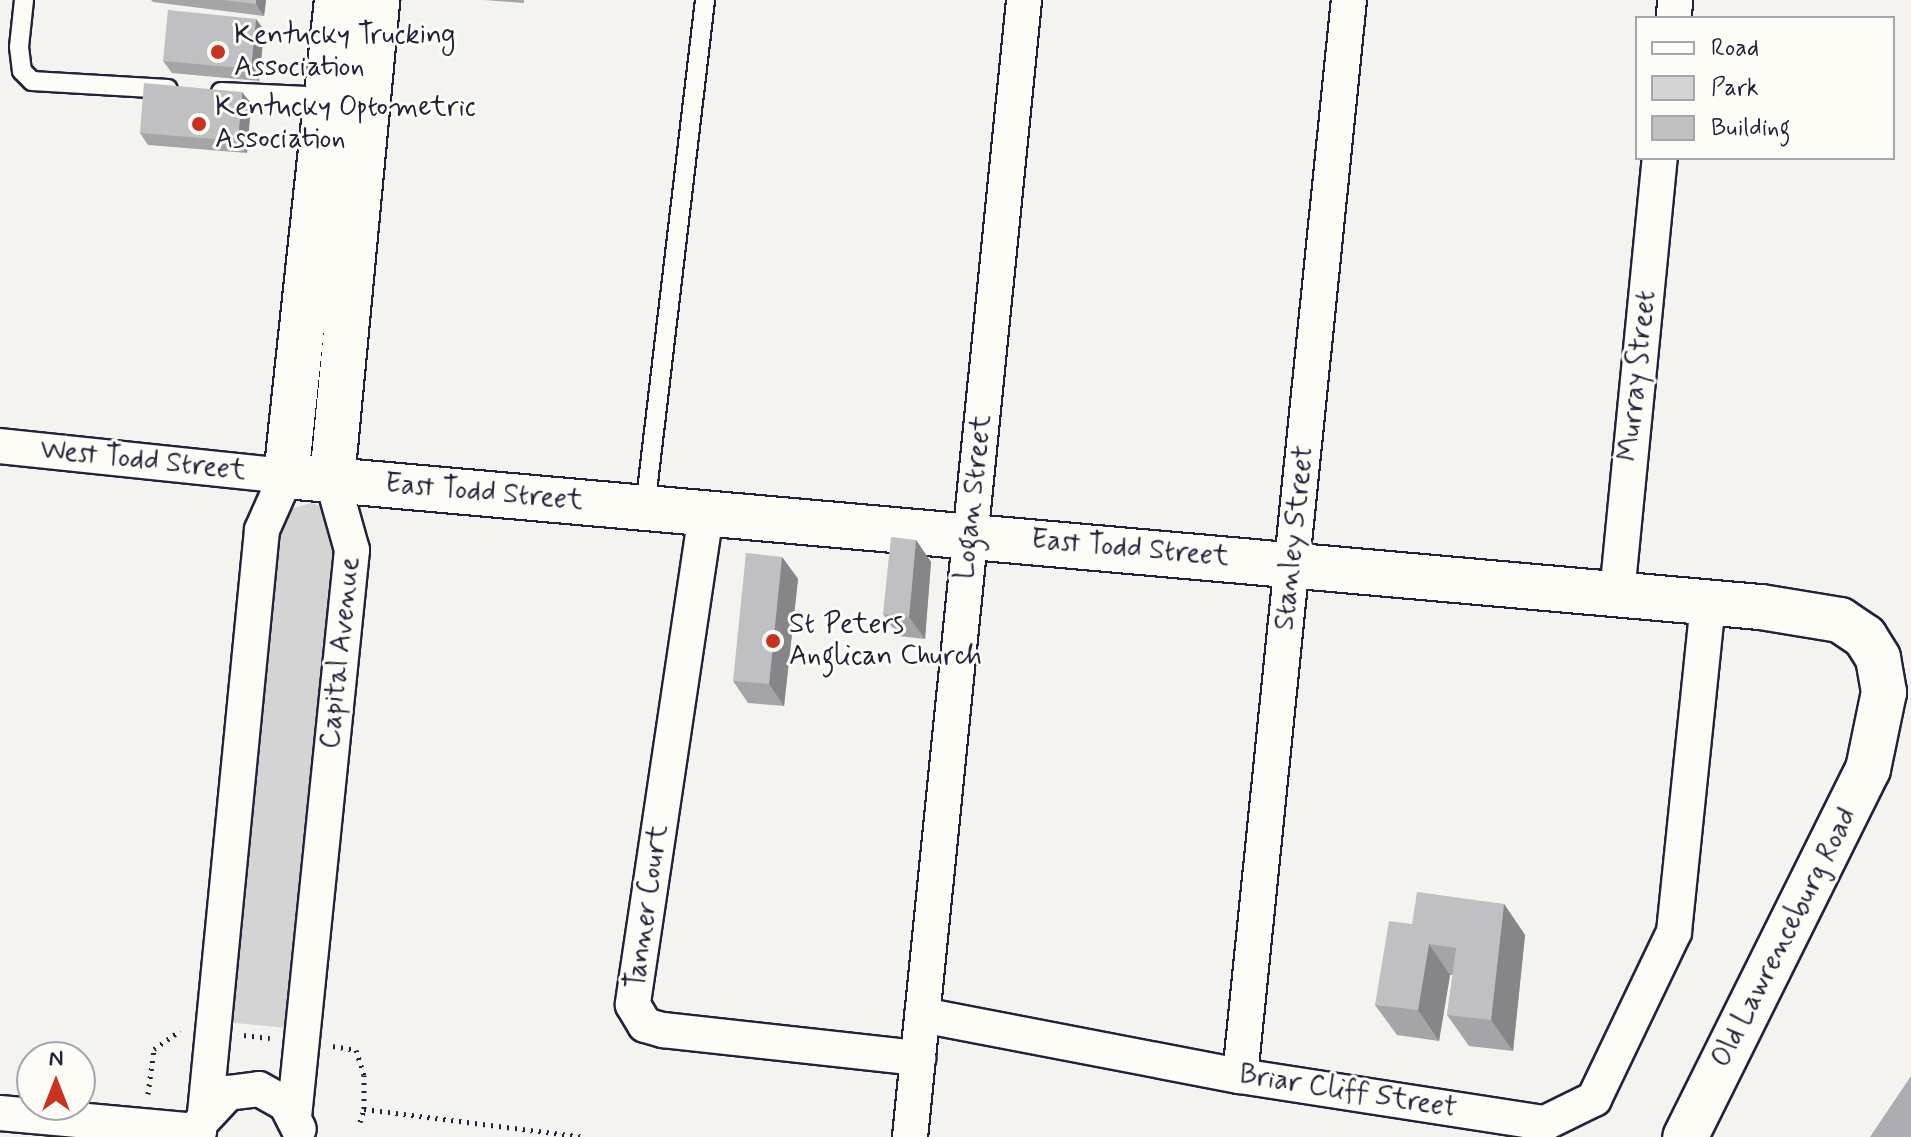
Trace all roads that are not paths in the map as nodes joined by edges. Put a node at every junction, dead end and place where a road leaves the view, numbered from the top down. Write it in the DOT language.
graph roads {
  1 [pos="24,0"];
  2 [pos="337,0"];
  3 [pos="377,0"];
  4 [pos="705,0"];
  5 [pos="1024,0"];
  6 [pos="1349,0"];
  7 [pos="346,98"];
  8 [pos="1660,160"];
  9 [pos="0,446"];
  10 [pos="286,476"];
  11 [pos="332,479"];
  12 [pos="645,508"];
  13 [pos="706,514"];
  14 [pos="970,536"];
  15 [pos="1292,562"];
  16 [pos="1617,594"];
  17 [pos="1708,603"];
  18 [pos="1876,735"];
  19 [pos="922,1015"];
  20 [pos="918,1058"];
  21 [pos="1240,1076"];
  22 [pos="0,1113"];
  23 [pos="1485,1125"];
  24 [pos="201,1127"];
  25 [pos="297,1127"];
  26 [pos="910,1137"];
  27 [pos="1685,1137"];
  1 -- 7 [label="lane"];
  2 -- 7 [label="main road, Capital Avenue"];
  3 -- 7 [label="main road, Capital Avenue"];
  4 -- 12 [label="lane"];
  5 -- 14 [label="street, Logan Street"];
  6 -- 15 [label="street, Stanley Street"];
  7 -- 10 [label="main road, Capital Avenue"];
  7 -- 11 [label="main road, Capital Avenue"];
  8 -- 16 [label="street, Murray Street"];
  9 -- 10 [label="street, West Todd Street"];
  10 -- 11 [label="main road, East Todd Street"];
  10 -- 24 [label="street, Capital Avenue"];
  11 -- 12 [label="main road, East Todd Street"];
  11 -- 25 [label="street, Capital Avenue"];
  12 -- 13 [label="main road, East Todd Street"];
  13 -- 14 [label="main road, East Todd Street"];
  13 -- 20 [label="street, Tanner Court"];
  14 -- 15 [label="main road, East Todd Street"];
  14 -- 19 [label="street, Logan Street"];
  15 -- 16 [label="main road, East Todd Street"];
  15 -- 21 [label="street, Stanley Street"];
  16 -- 17 [label="main road, East Todd Street"];
  17 -- 18 [label="main road, East Todd Street"];
  17 -- 23 [label="street, Briar Cliff Street"];
  18 -- 27 [label="main road, Old Lawrenceburg Road"];
  19 -- 20 [label="street, Logan Street"];
  19 -- 21 [label="street, Briar Cliff Street"];
  20 -- 26 [label="street, Logan Street"];
  21 -- 23 [label="street, Briar Cliff Street"];
  22 -- 24 [label="street"];
  24 -- 25 [label="street, Capital Avenue"];
}
